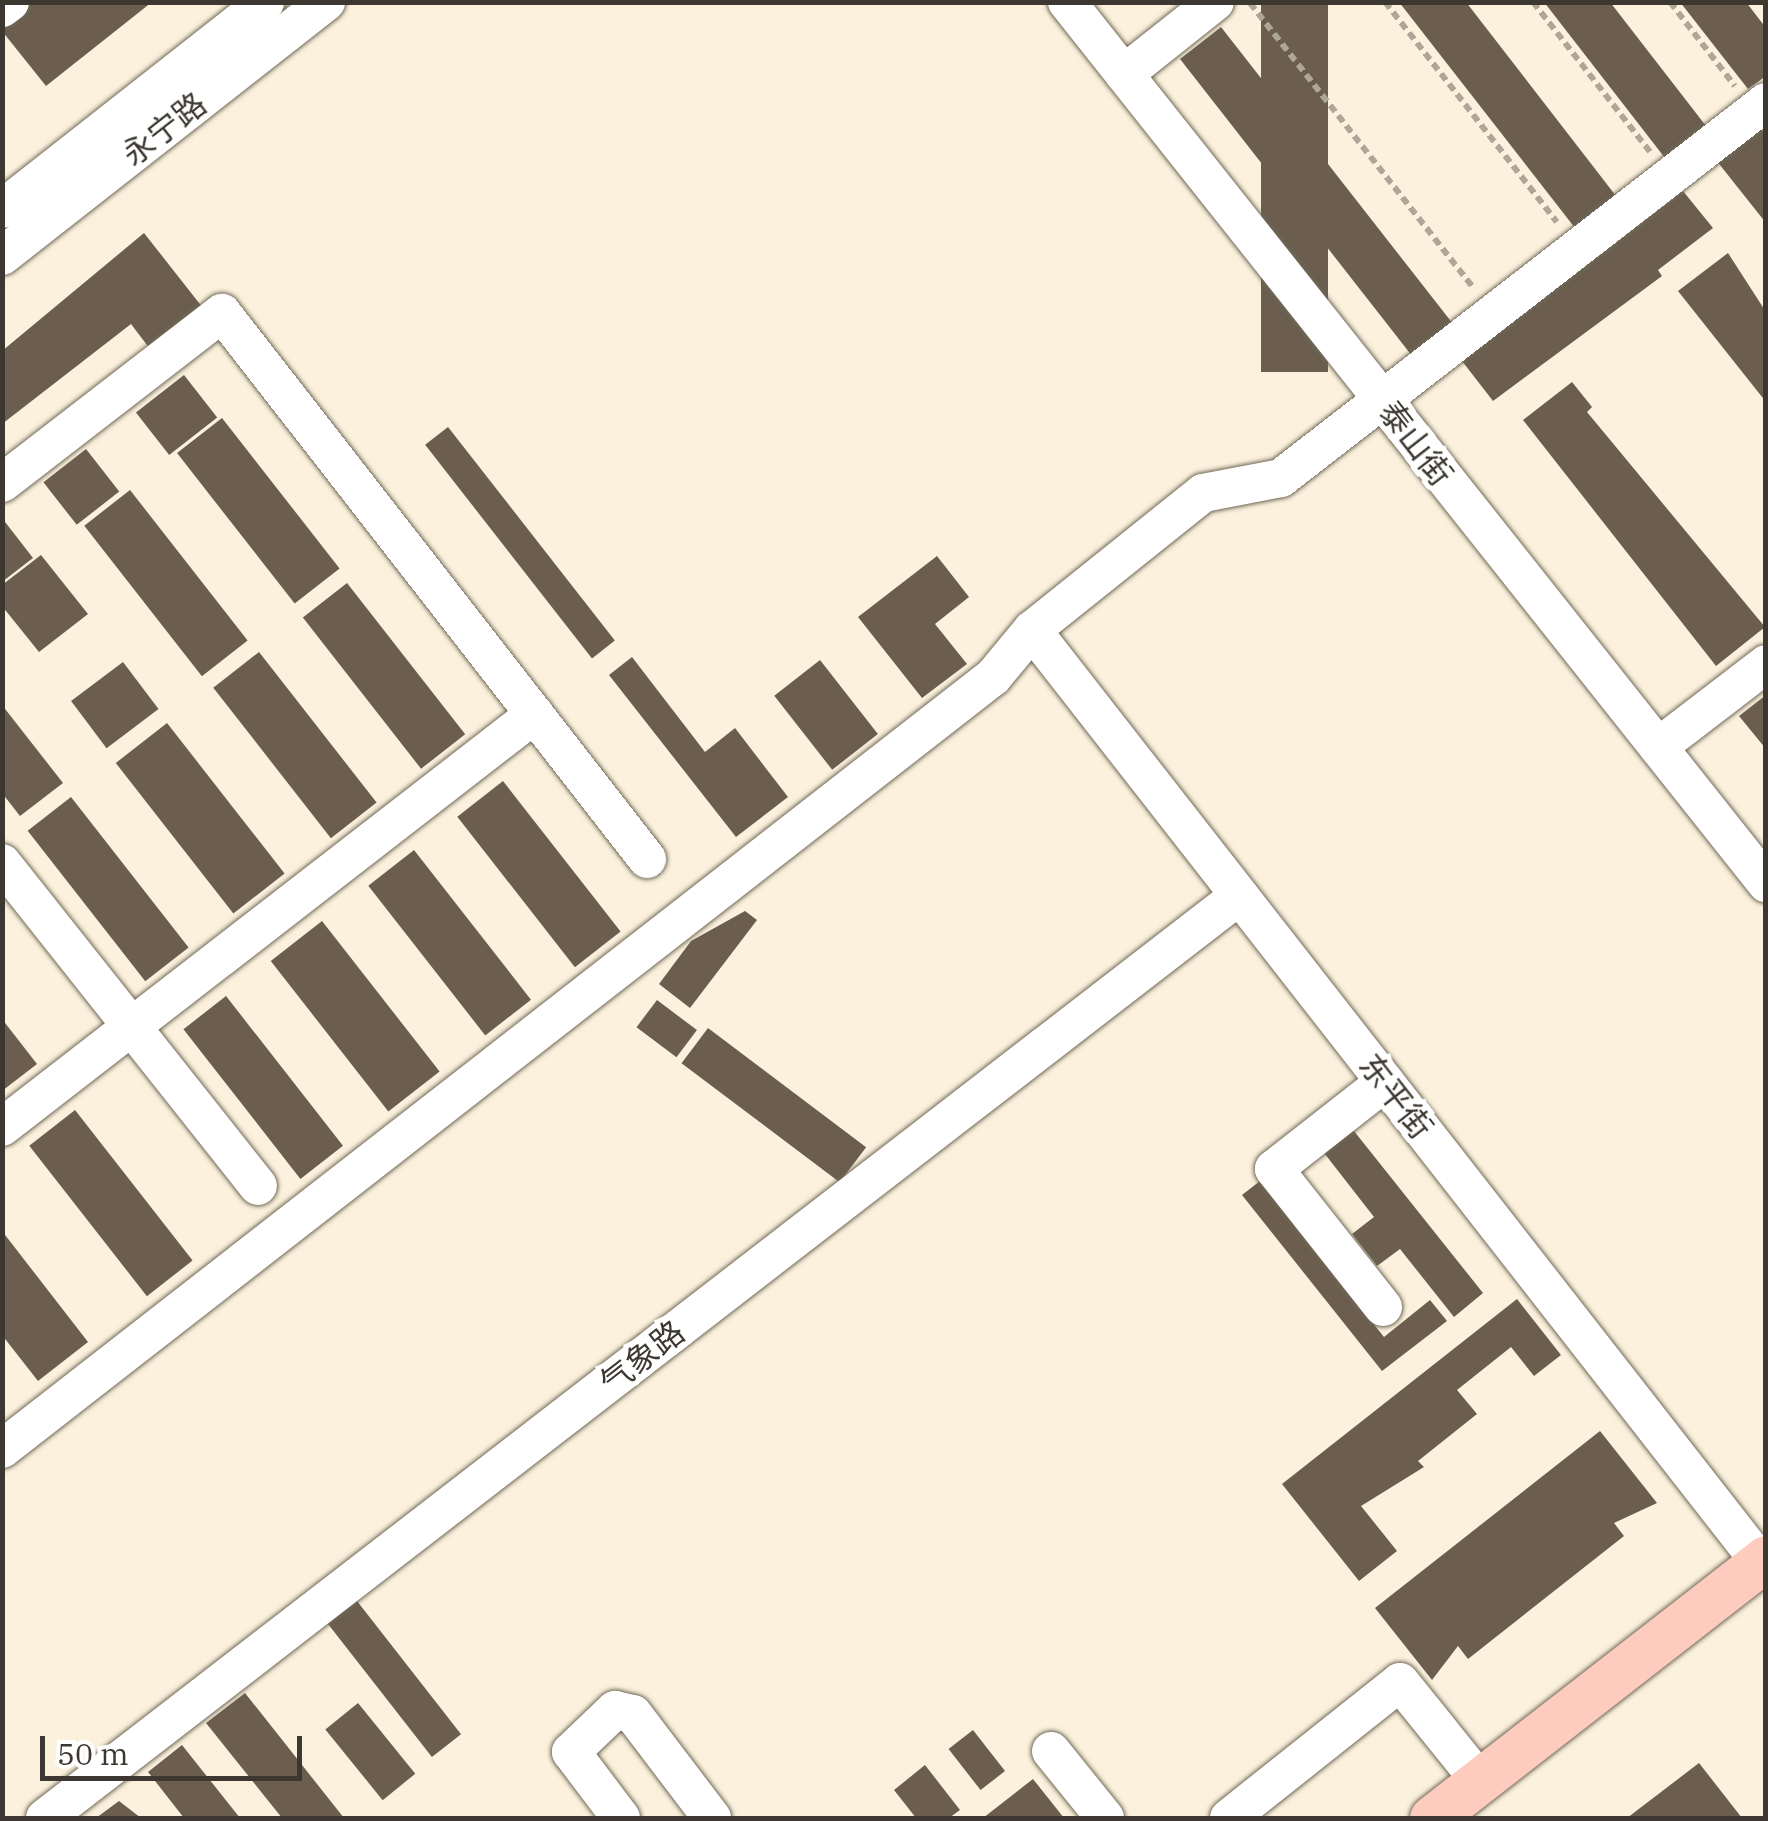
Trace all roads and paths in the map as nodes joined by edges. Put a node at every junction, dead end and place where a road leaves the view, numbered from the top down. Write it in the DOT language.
graph roads {
  1 [pos="10,2"];
  2 [pos="266,2"];
  3 [pos="326,2"];
  4 [pos="1067,2"];
  5 [pos="1216,2"];
  6 [pos="1250,2"];
  7 [pos="1385,2"];
  8 [pos="1533,2"];
  9 [pos="1670,2"];
  10 [pos="2,8"];
  11 [pos="1124,74"];
  12 [pos="1760,106"];
  13 [pos="1669,177"];
  14 [pos="2,209"];
  15 [pos="1577,248"];
  16 [pos="2,256"];
  17 [pos="1493,313"];
  18 [pos="1382,400"];
  19 [pos="2,483"];
  20 [pos="1032,630"];
  21 [pos="1766,664"];
  22 [pos="534,714"];
  23 [pos="1658,747"];
  24 [pos="646,858"];
  25 [pos="2,863"];
  26 [pos="1766,883"];
  27 [pos="1239,896"];
  28 [pos="132,1026"];
  29 [pos="1385,1082"];
  30 [pos="2,1126"];
  31 [pos="258,1186"];
  32 [pos="1382,1307"];
  33 [pos="2,1450"];
  34 [pos="1764,1572"];
  35 [pos="1051,1750"];
  36 [pos="1479,1800"];
  37 [pos="45,1818"];
  38 [pos="622,1818"];
  39 [pos="712,1818"];
  40 [pos="1105,1818"];
  41 [pos="1229,1818"];
  42 [pos="1432,1818"];
  1 -- 10 [label="street"];
  2 -- 14 [label="street, 永宁路"];
  3 -- 16 [label="street, 永宁路"];
  4 -- 11 [label="street, 泰山街"];
  5 -- 11 [label="street"];
  6 -- 17 [label="path"];
  7 -- 15 [label="path"];
  8 -- 13 [label="path"];
  9 -- 12 [label="path"];
  11 -- 18 [label="street, 泰山街"];
  12 -- 13 [label="street"];
  13 -- 15 [label="street"];
  15 -- 17 [label="street"];
  17 -- 18 [label="street"];
  18 -- 20 [label="street"];
  18 -- 23 [label="street, 泰山街"];
  19 -- 22 [label="street"];
  20 -- 27 [label="street, 东平街"];
  20 -- 33 [label="street"];
  21 -- 23 [label="street"];
  22 -- 24 [label="street"];
  22 -- 28 [label="street"];
  23 -- 26 [label="street, 泰山街"];
  25 -- 28 [label="street"];
  27 -- 29 [label="street, 东平街"];
  27 -- 37 [label="street, 气象路"];
  28 -- 30 [label="street"];
  28 -- 31 [label="street"];
  29 -- 32 [label="street"];
  29 -- 34 [label="street, 东平街"];
  34 -- 36 [label="main road"];
  35 -- 40 [label="street"];
  36 -- 41 [label="street"];
  36 -- 42 [label="main road"];
  38 -- 39 [label="street"];
}
